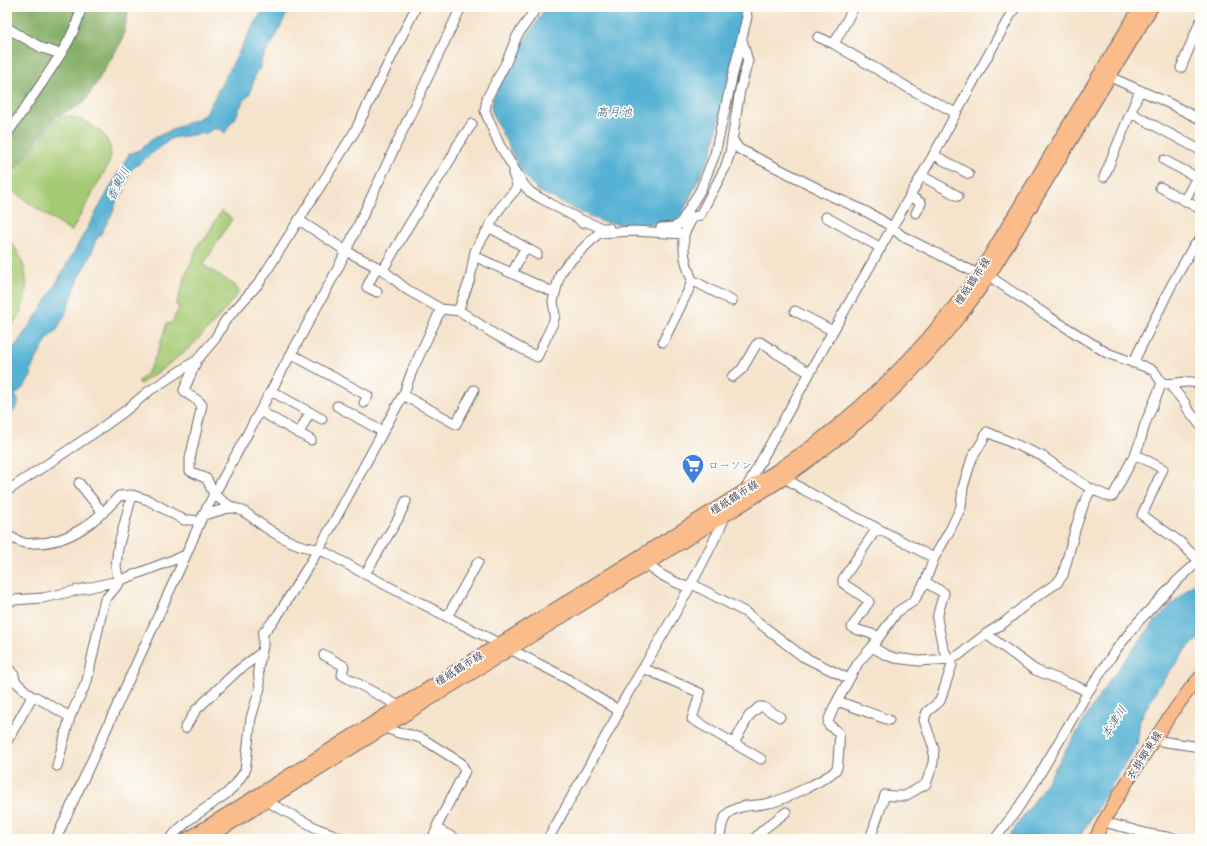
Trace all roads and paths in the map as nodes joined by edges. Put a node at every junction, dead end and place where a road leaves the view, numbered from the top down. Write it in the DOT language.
graph roads {
  1 [pos="81,7"];
  2 [pos="416,7"];
  3 [pos="538,7"];
  4 [pos="743,7"];
  5 [pos="854,7"];
  6 [pos="1015,7"];
  7 [pos="1140,7"];
  8 [pos="1152,7"];
  9 [pos="457,8"];
  10 [pos="1200,22"];
  11 [pos="7,28"];
  12 [pos="818,37"];
  13 [pos="742,40"];
  14 [pos="834,44"];
  15 [pos="61,54"];
  16 [pos="1180,68"];
  17 [pos="1110,77"];
  18 [pos="1140,90"];
  19 [pos="956,113"];
  20 [pos="1130,113"];
  21 [pos="1200,120"];
  22 [pos="472,124"];
  23 [pos="7,134"];
  24 [pos="732,140"];
  25 [pos="1200,150"];
  26 [pos="934,155"];
  27 [pos="1164,160"];
  28 [pos="512,168"];
  29 [pos="969,174"];
  30 [pos="922,176"];
  31 [pos="1199,176"];
  32 [pos="1104,177"];
  33 [pos="1160,187"];
  34 [pos="910,196"];
  35 [pos="958,196"];
  36 [pos="1185,200"];
  37 [pos="1200,209"];
  38 [pos="916,213"];
  39 [pos="826,217"];
  40 [pos="579,218"];
  41 [pos="299,220"];
  42 [pos="489,227"];
  43 [pos="892,227"];
  44 [pos="847,229"];
  45 [pos="634,231"];
  46 [pos="599,233"];
  47 [pos="684,234"];
  48 [pos="842,237"];
  49 [pos="1200,240"];
  50 [pos="525,248"];
  51 [pos="881,248"];
  52 [pos="346,251"];
  53 [pos="537,254"];
  54 [pos="474,256"];
  55 [pos="380,269"];
  56 [pos="512,273"];
  57 [pos="983,275"];
  58 [pos="692,280"];
  59 [pos="377,292"];
  60 [pos="555,294"];
  61 [pos="732,301"];
  62 [pos="441,309"];
  63 [pos="458,311"];
  64 [pos="795,311"];
  65 [pos="833,331"];
  66 [pos="663,342"];
  67 [pos="291,354"];
  68 [pos="197,360"];
  69 [pos="1133,363"];
  70 [pos="810,373"];
  71 [pos="732,377"];
  72 [pos="1165,384"];
  73 [pos="1200,384"];
  74 [pos="474,390"];
  75 [pos="271,391"];
  76 [pos="403,395"];
  77 [pos="364,404"];
  78 [pos="337,406"];
  79 [pos="260,412"];
  80 [pos="310,412"];
  81 [pos="322,419"];
  82 [pos="1200,425"];
  83 [pos="383,432"];
  84 [pos="299,433"];
  85 [pos="311,440"];
  86 [pos="1135,454"];
  87 [pos="785,478"];
  88 [pos="79,483"];
  89 [pos="1091,489"];
  90 [pos="745,490"];
  91 [pos="7,491"];
  92 [pos="132,495"];
  93 [pos="214,495"];
  94 [pos="406,502"];
  95 [pos="233,508"];
  96 [pos="103,514"];
  97 [pos="726,514"];
  98 [pos="202,519"];
  99 [pos="876,528"];
  100 [pos="7,535"];
  101 [pos="319,549"];
  102 [pos="186,555"];
  103 [pos="934,558"];
  104 [pos="1200,561"];
  105 [pos="478,562"];
  106 [pos="647,564"];
  107 [pos="365,574"];
  108 [pos="118,581"];
  109 [pos="924,582"];
  110 [pos="690,586"];
  111 [pos="7,603"];
  112 [pos="447,617"];
  113 [pos="986,634"];
  114 [pos="879,636"];
  115 [pos="499,644"];
  116 [pos="872,647"];
  117 [pos="510,650"];
  118 [pos="261,653"];
  119 [pos="324,655"];
  120 [pos="951,659"];
  121 [pos="7,667"];
  122 [pos="643,668"];
  123 [pos="1200,677"];
  124 [pos="849,679"];
  125 [pos="1088,692"];
  126 [pos="32,697"];
  127 [pos="837,701"];
  128 [pos="399,706"];
  129 [pos="618,710"];
  130 [pos="70,717"];
  131 [pos="780,717"];
  132 [pos="889,720"];
  133 [pos="185,728"];
  134 [pos="386,728"];
  135 [pos="1154,740"];
  136 [pos="7,741"];
  137 [pos="734,743"];
  138 [pos="1200,747"];
  139 [pos="761,759"];
  140 [pos="57,766"];
  141 [pos="266,801"];
  142 [pos="786,812"];
  143 [pos="1104,822"];
  144 [pos="437,829"];
  145 [pos="331,836"];
  146 [pos="56,839"];
  147 [pos="170,839"];
  148 [pos="187,839"];
  149 [pos="206,839"];
  150 [pos="341,839"];
  151 [pos="432,839"];
  152 [pos="456,839"];
  153 [pos="548,839"];
  154 [pos="719,839"];
  155 [pos="754,839"];
  156 [pos="870,839"];
  157 [pos="995,839"];
  158 [pos="1095,839"];
  159 [pos="1178,839"];
  1 -- 15 [label="street"];
  2 -- 41 [label="street"];
  3 -- 28 [label="street"];
  4 -- 13 [label="street"];
  5 -- 14 [label="street"];
  6 -- 19 [label="street"];
  7 -- 57 [label="main road, 檀紙鶴市線"];
  8 -- 17 [label="main road, 檀紙鶴市線"];
  9 -- 52 [label="street"];
  10 -- 16 [label="street"];
  11 -- 15 [label="street"];
  12 -- 14 [label="street"];
  13 -- 24 [label="street"];
  13 -- 45 [label="street"];
  14 -- 19 [label="street"];
  15 -- 23 [label="street"];
  17 -- 18 [label="street"];
  17 -- 57 [label="main road, 檀紙鶴市線"];
  18 -- 20 [label="street"];
  18 -- 21 [label="street"];
  19 -- 26 [label="street"];
  20 -- 25 [label="street"];
  20 -- 32 [label="street"];
  22 -- 55 [label="street"];
  24 -- 43 [label="street"];
  24 -- 47 [label="street"];
  26 -- 29 [label="street"];
  26 -- 30 [label="street"];
  27 -- 31 [label="street"];
  28 -- 40 [label="street"];
  28 -- 42 [label="street"];
  30 -- 34 [label="street"];
  30 -- 35 [label="street"];
  31 -- 36 [label="street"];
  33 -- 36 [label="street"];
  34 -- 38 [label="street"];
  34 -- 43 [label="street"];
  36 -- 37 [label="street"];
  39 -- 44 [label="street"];
  40 -- 45 [label="street"];
  40 -- 46 [label="street"];
  41 -- 52 [label="street"];
  41 -- 68 [label="street"];
  42 -- 50 [label="street"];
  42 -- 54 [label="street"];
  43 -- 51 [label="street"];
  43 -- 57 [label="street"];
  44 -- 48 [label="street"];
  44 -- 51 [label="street"];
  45 -- 46 [label="street"];
  45 -- 47 [label="street"];
  46 -- 60 [label="street"];
  47 -- 58 [label="street"];
  49 -- 69 [label="street"];
  50 -- 53 [label="street"];
  50 -- 56 [label="street"];
  51 -- 65 [label="street"];
  52 -- 55 [label="street"];
  52 -- 67 [label="street"];
  54 -- 56 [label="street"];
  54 -- 63 [label="street"];
  55 -- 59 [label="street"];
  55 -- 62 [label="street"];
  56 -- 60 [label="street"];
  57 -- 69 [label="street"];
  57 -- 87 [label="main road, 檀紙鶴市線"];
  57 -- 90 [label="main road, 檀紙鶴市線"];
  58 -- 61 [label="street"];
  58 -- 66 [label="street"];
  60 -- 63 [label="street"];
  62 -- 63 [label="street"];
  62 -- 76 [label="street"];
  64 -- 65 [label="street"];
  65 -- 70 [label="street"];
  67 -- 75 [label="street"];
  67 -- 77 [label="street"];
  68 -- 91 [label="street"];
  68 -- 93 [label="street"];
  69 -- 72 [label="street"];
  70 -- 71 [label="street"];
  70 -- 90 [label="street"];
  72 -- 73 [label="street"];
  72 -- 82 [label="street"];
  72 -- 86 [label="street"];
  74 -- 76 [label="street"];
  75 -- 79 [label="street"];
  75 -- 80 [label="street"];
  76 -- 83 [label="street"];
  78 -- 83 [label="street"];
  79 -- 84 [label="street"];
  79 -- 93 [label="street"];
  80 -- 81 [label="street"];
  80 -- 84 [label="street"];
  83 -- 101 [label="street"];
  84 -- 85 [label="street"];
  86 -- 89 [label="street"];
  86 -- 104 [label="street"];
  87 -- 97 [label="main road, 檀紙鶴市線"];
  87 -- 99 [label="street"];
  88 -- 96 [label="street"];
  89 -- 103 [label="street"];
  89 -- 113 [label="street"];
  90 -- 97 [label="street"];
  90 -- 115 [label="main road, 檀紙鶴市線"];
  92 -- 96 [label="street"];
  92 -- 98 [label="street"];
  92 -- 108 [label="street"];
  93 -- 95 [label="street"];
  93 -- 98 [label="street"];
  94 -- 107 [label="street"];
  95 -- 98 [label="street"];
  95 -- 101 [label="street"];
  96 -- 100 [label="street"];
  97 -- 106 [label="main road, 檀紙鶴市線"];
  97 -- 110 [label="street"];
  98 -- 102 [label="street"];
  99 -- 103 [label="street"];
  99 -- 114 [label="street"];
  101 -- 107 [label="street"];
  101 -- 118 [label="street"];
  102 -- 108 [label="street"];
  102 -- 146 [label="street"];
  103 -- 109 [label="street"];
  104 -- 125 [label="street"];
  105 -- 112 [label="street"];
  106 -- 110 [label="street"];
  106 -- 117 [label="main road, 檀紙鶴市線"];
  107 -- 112 [label="street"];
  108 -- 111 [label="street"];
  108 -- 130 [label="street"];
  109 -- 114 [label="street"];
  109 -- 120 [label="street"];
  110 -- 122 [label="street"];
  110 -- 124 [label="street"];
  112 -- 115 [label="street"];
  113 -- 120 [label="street"];
  113 -- 125 [label="street"];
  114 -- 116 [label="street"];
  115 -- 117 [label="street"];
  115 -- 128 [label="main road, 檀紙鶴市線"];
  116 -- 120 [label="street"];
  116 -- 124 [label="street"];
  117 -- 129 [label="street"];
  117 -- 134 [label="main road, 檀紙鶴市線"];
  118 -- 133 [label="street"];
  118 -- 147 [label="street"];
  119 -- 128 [label="street"];
  120 -- 156 [label="street"];
  121 -- 126 [label="street"];
  122 -- 129 [label="street"];
  122 -- 137 [label="street"];
  123 -- 135 [label="main road, 衣掛郷東線"];
  124 -- 127 [label="street"];
  125 -- 157 [label="street"];
  126 -- 130 [label="street"];
  126 -- 136 [label="street"];
  127 -- 132 [label="street"];
  127 -- 154 [label="street"];
  128 -- 148 [label="main road, 檀紙鶴市線"];
  129 -- 153 [label="street"];
  130 -- 140 [label="street"];
  131 -- 137 [label="street"];
  134 -- 141 [label="main road, 檀紙鶴市線"];
  134 -- 144 [label="street"];
  135 -- 138 [label="street"];
  135 -- 143 [label="main road, 衣掛郷東線"];
  137 -- 139 [label="street"];
  141 -- 145 [label="street"];
  141 -- 149 [label="main road, 檀紙鶴市線"];
  142 -- 155 [label="street"];
  143 -- 158 [label="main road, 衣掛郷東線"];
  143 -- 159 [label="street"];
  144 -- 151 [label="street"];
  144 -- 152 [label="street"];
  145 -- 150 [label="street"];
}
